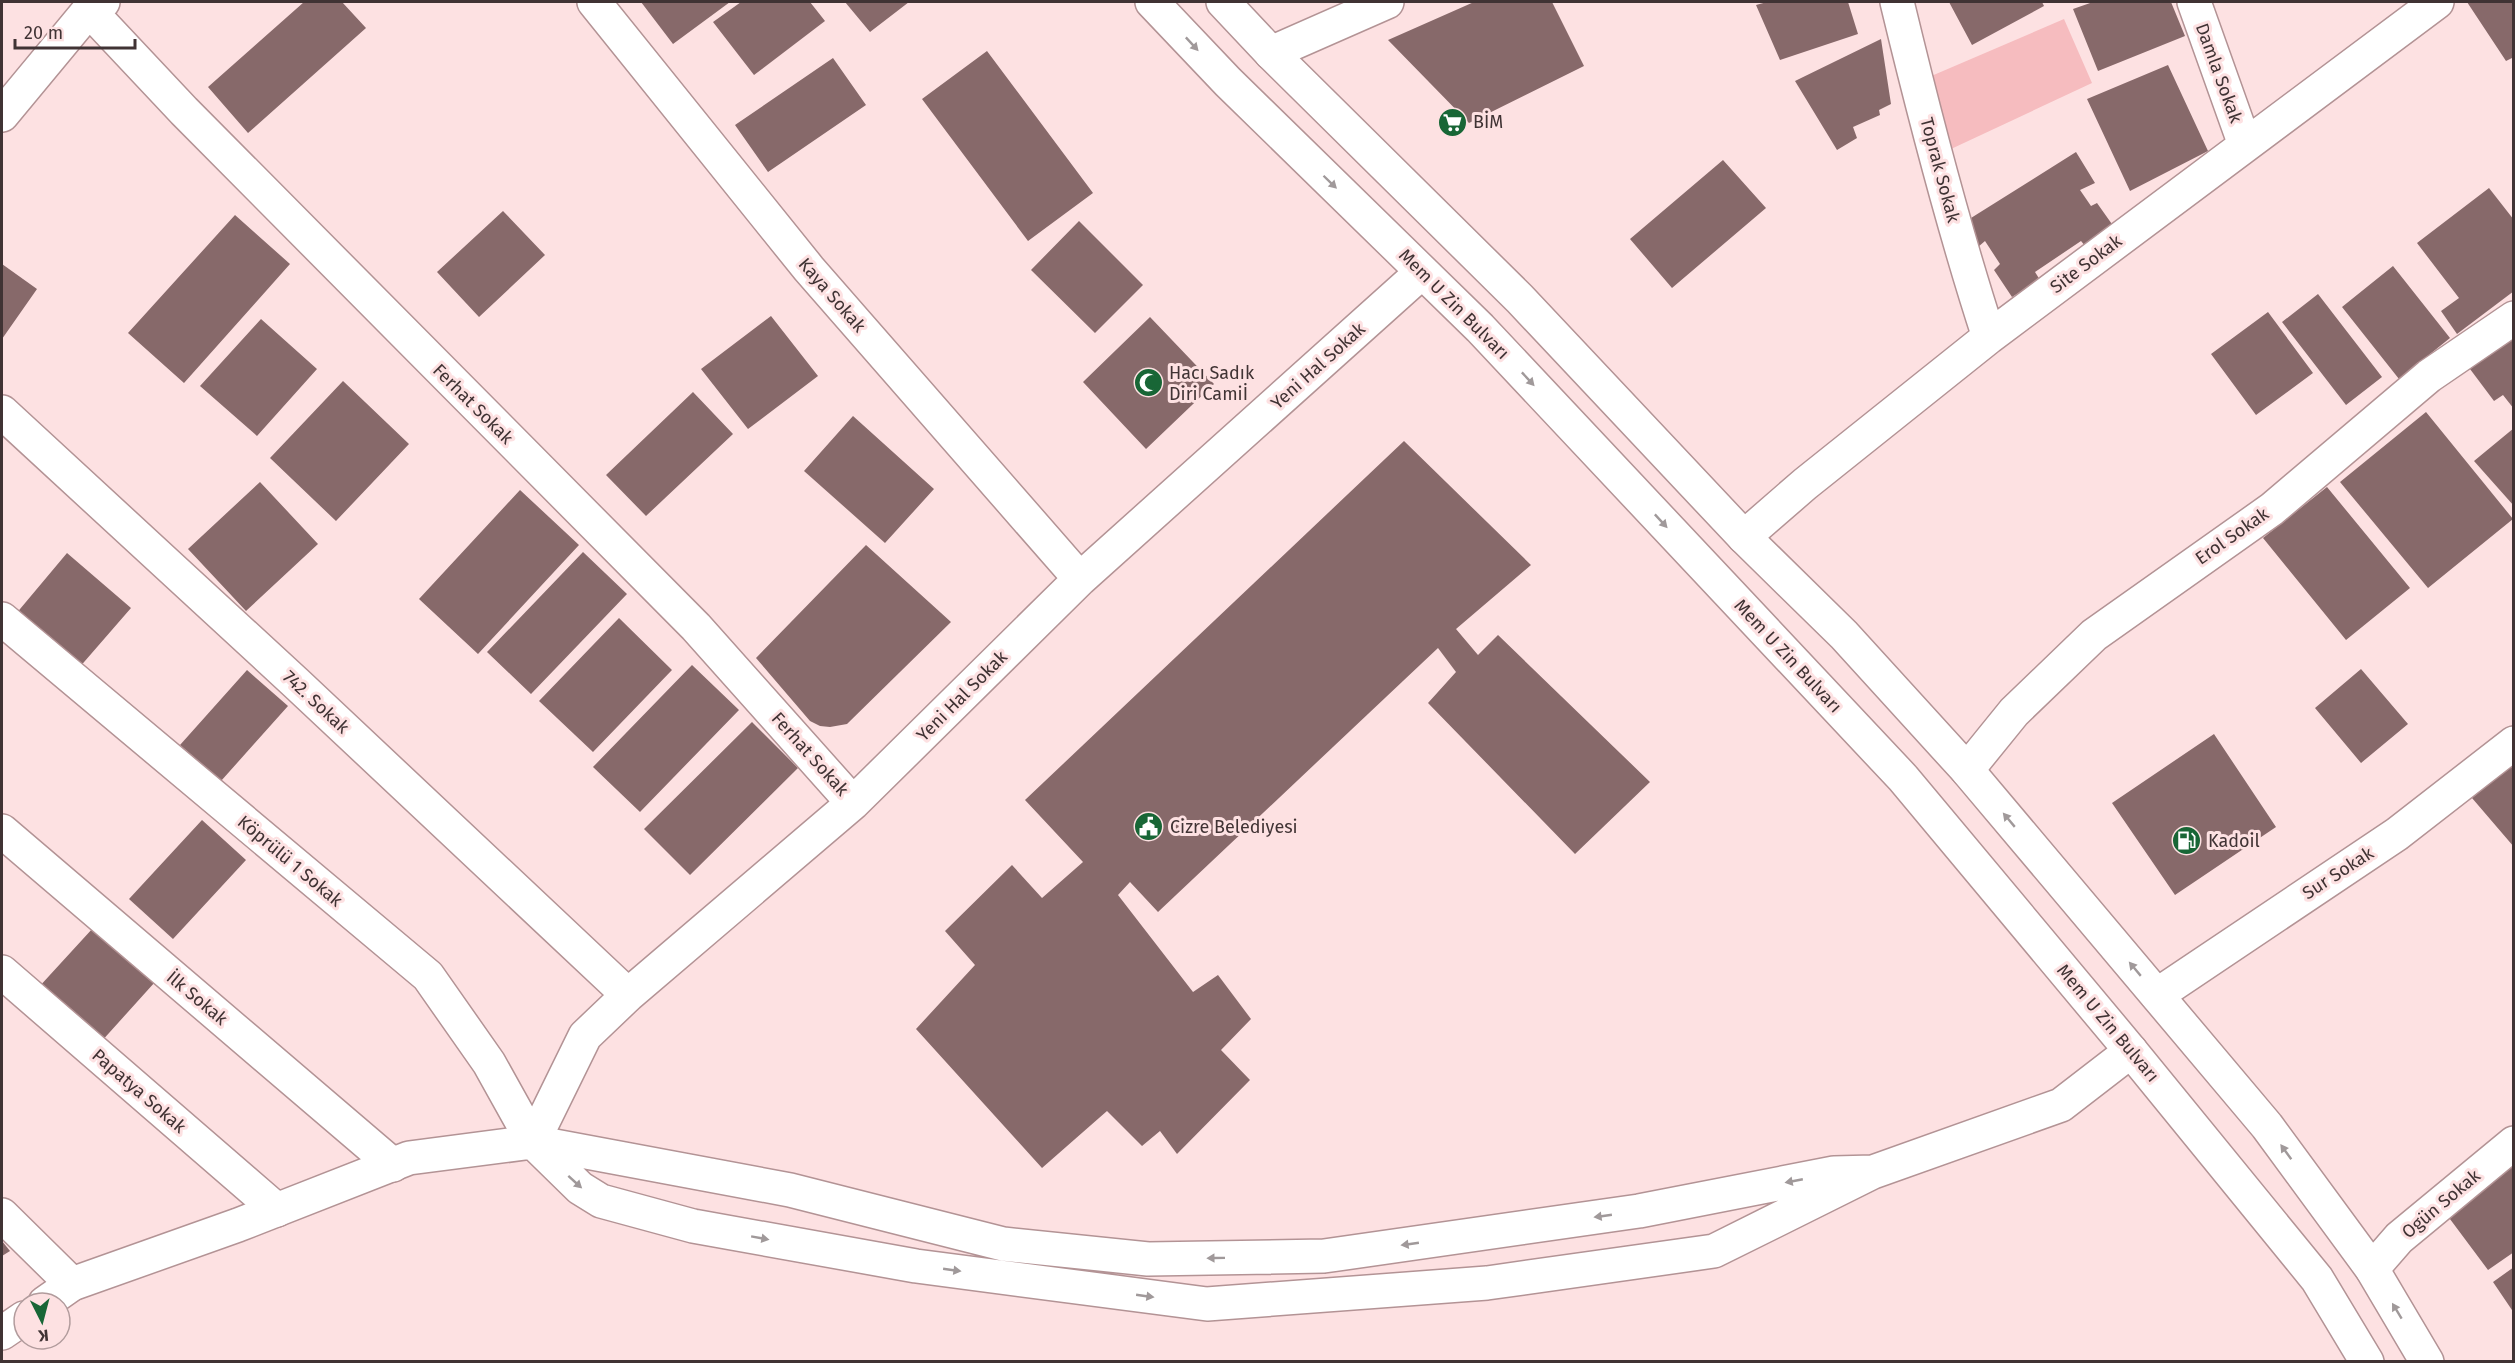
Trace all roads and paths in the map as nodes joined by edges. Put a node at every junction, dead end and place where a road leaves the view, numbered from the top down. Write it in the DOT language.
graph roads {
  1 [pos="594,2"];
  2 [pos="1152,2"];
  3 [pos="1223,2"];
  4 [pos="1387,2"];
  5 [pos="1897,2"];
  6 [pos="2194,2"];
  7 [pos="2438,2"];
  8 [pos="96,6"];
  9 [pos="1271,53"];
  10 [pos="2,115"];
  11 [pos="2245,145"];
  12 [pos="1422,272"];
  13 [pos="2514,318"];
  14 [pos="1989,337"];
  15 [pos="2,412"];
  16 [pos="1744,537"];
  17 [pos="1080,579"];
  18 [pos="2,619"];
  19 [pos="2514,743"];
  20 [pos="1967,770"];
  21 [pos="853,803"];
  22 [pos="2,831"];
  23 [pos="2,972"];
  24 [pos="628,995"];
  25 [pos="2157,995"];
  26 [pos="2131,1051"];
  27 [pos="533,1142"];
  28 [pos="2514,1143"];
  29 [pos="393,1165"];
  30 [pos="1873,1172"];
  31 [pos="277,1210"];
  32 [pos="2,1215"];
  33 [pos="2372,1269"];
  34 [pos="72,1284"];
  35 [pos="62,1291"];
  36 [pos="2367,1362"];
  37 [pos="2427,1362"];
  1 -- 17 [label="street, Kaya Sokak"];
  2 -- 12 [label="street, Mem U Zin Bulvarı, one-way"];
  3 -- 9 [label="street"];
  4 -- 9 [label="street"];
  5 -- 14 [label="street, Toprak Sokak"];
  6 -- 11 [label="street, Damla Sokak"];
  7 -- 11 [label="street, Site Sokak"];
  8 -- 10 [label="street"];
  8 -- 21 [label="street, Ferhat Sokak"];
  9 -- 16 [label="street"];
  11 -- 14 [label="street, Site Sokak"];
  12 -- 17 [label="street, Yeni Hal Sokak"];
  12 -- 26 [label="street, Mem U Zin Bulvarı, one-way"];
  13 -- 20 [label="street, Erol Sokak"];
  14 -- 16 [label="street, Site Sokak"];
  15 -- 24 [label="street, 742. Sokak"];
  16 -- 20 [label="street"];
  17 -- 21 [label="street, Yeni Hal Sokak"];
  18 -- 27 [label="street, Köprülü 1 Sokak"];
  19 -- 25 [label="street, Sur Sokak"];
  25 -- 20 [label="street, one-way"];
  21 -- 24 [label="street, Yeni Hal Sokak"];
  22 -- 29 [label="street, İlk Sokak"];
  23 -- 31 [label="street, Papatya Sokak"];
  24 -- 27 [label="street, Yeni Hal Sokak"];
  33 -- 25 [label="street, one-way"];
  26 -- 30 [label="street"];
  26 -- 36 [label="street, Mem U Zin Bulvarı"];
  27 -- 29 [label="street"];
  30 -- 27 [label="street, one-way"];
  27 -- 30 [label="street, Köprülü 1 Sokak, one-way"];
  28 -- 33 [label="street, Ogün Sokak"];
  29 -- 31 [label="street"];
  31 -- 34 [label="street"];
  32 -- 34 [label="street"];
  37 -- 33 [label="street, one-way"];
  34 -- 35 [label="street"];
}
